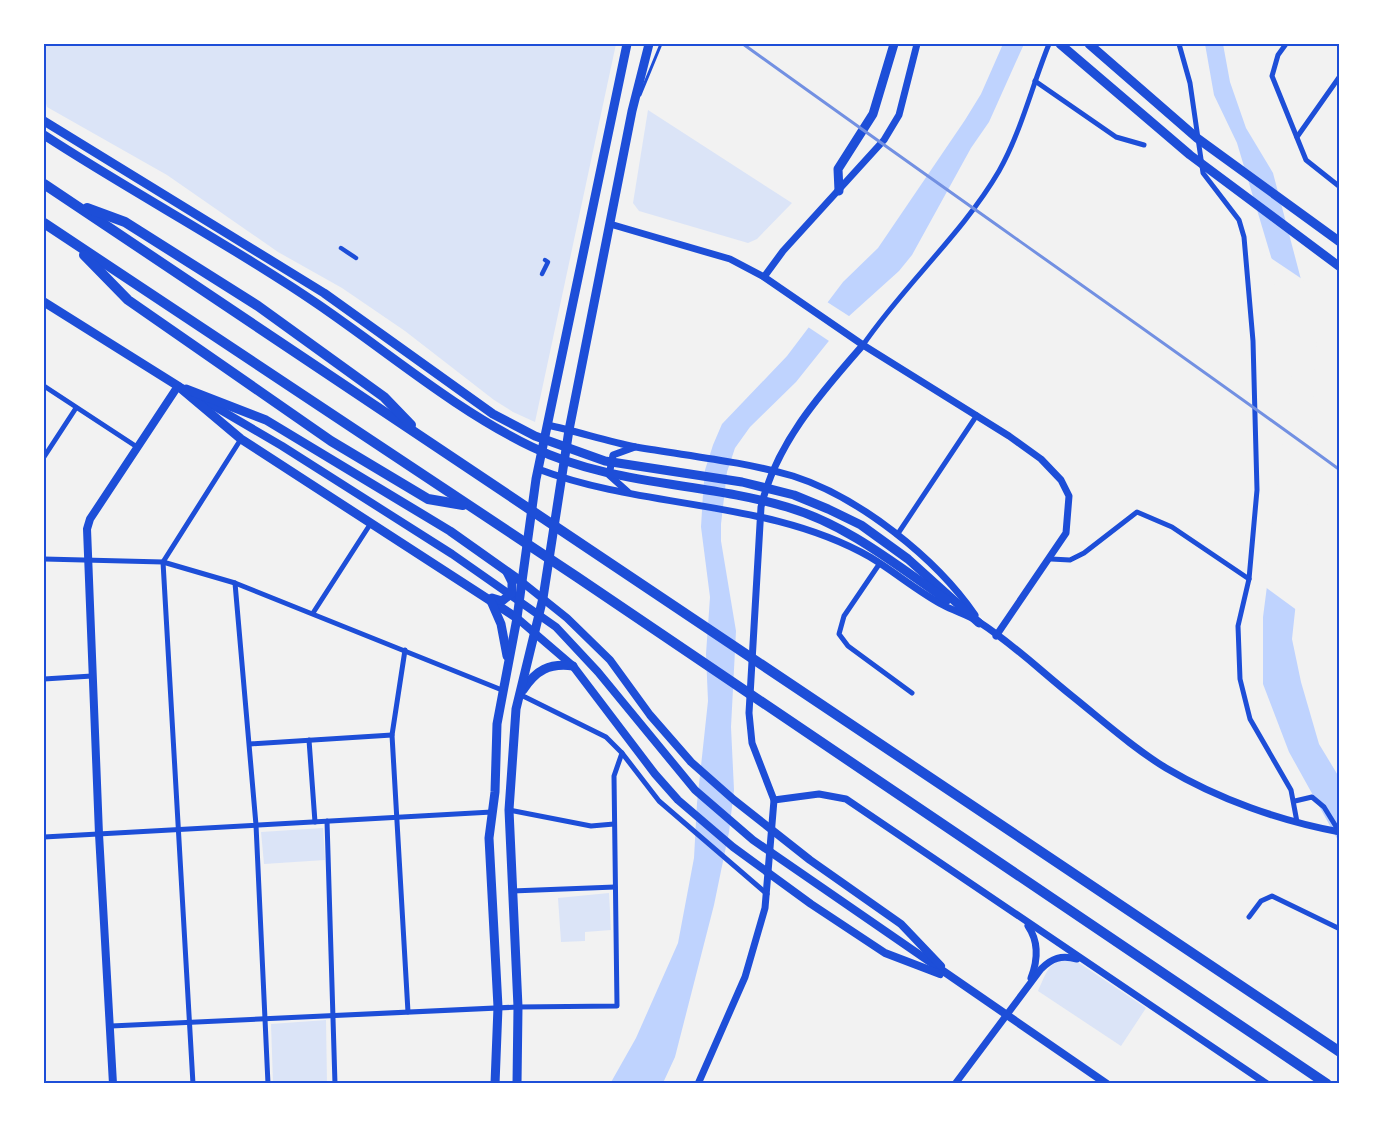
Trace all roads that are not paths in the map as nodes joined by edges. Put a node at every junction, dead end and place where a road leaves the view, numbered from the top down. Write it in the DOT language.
graph roads {
  1 [pos="627,44"];
  2 [pos="649,44"];
  3 [pos="661,44"];
  4 [pos="894,44"];
  5 [pos="917,44"];
  6 [pos="1049,44"];
  7 [pos="1089,44"];
  8 [pos="1179,44"];
  9 [pos="1286,44"];
  10 [pos="1062,45"];
  11 [pos="1340,76"];
  12 [pos="1035,81"];
  13 [pos="632,111"];
  14 [pos="44,121"];
  15 [pos="44,135"];
  16 [pos="1297,137"];
  17 [pos="1144,145"];
  18 [pos="44,184"];
  19 [pos="1338,184"];
  20 [pos="839,191"];
  21 [pos="72,203"];
  22 [pos="44,223"];
  23 [pos="610,224"];
  24 [pos="69,240"];
  25 [pos="1336,240"];
  26 [pos="341,248"];
  27 [pos="356,258"];
  28 [pos="545,260"];
  29 [pos="1339,267"];
  30 [pos="542,274"];
  31 [pos="764,277"];
  32 [pos="44,302"];
  33 [pos="863,345"];
  34 [pos="44,386"];
  35 [pos="178,386"];
  36 [pos="76,408"];
  37 [pos="977,415"];
  38 [pos="547,425"];
  39 [pos="569,430"];
  40 [pos="241,439"];
  41 [pos="426,441"];
  42 [pos="137,447"];
  43 [pos="635,447"];
  44 [pos="44,457"];
  45 [pos="538,469"];
  46 [pos="562,478"];
  47 [pos="629,493"];
  48 [pos="470,506"];
  49 [pos="371,523"];
  50 [pos="897,535"];
  51 [pos="44,558"];
  52 [pos="88,558"];
  53 [pos="1051,559"];
  54 [pos="163,562"];
  55 [pos="880,563"];
  56 [pos="506,570"];
  57 [pos="1249,579"];
  58 [pos="522,582"];
  59 [pos="235,583"];
  60 [pos="543,598"];
  61 [pos="488,599"];
  62 [pos="313,613"];
  63 [pos="517,618"];
  64 [pos="980,622"];
  65 [pos="535,631"];
  66 [pos="996,636"];
  67 [pos="405,650"];
  68 [pos="510,650"];
  69 [pos="529,655"];
  70 [pos="508,660"];
  71 [pos="573,666"];
  72 [pos="92,676"];
  73 [pos="44,679"];
  74 [pos="502,690"];
  75 [pos="912,693"];
  76 [pos="519,694"];
  77 [pos="392,735"];
  78 [pos="309,740"];
  79 [pos="250,744"];
  80 [pos="622,753"];
  81 [pos="774,800"];
  82 [pos="1295,801"];
  83 [pos="509,810"];
  84 [pos="492,812"];
  85 [pos="396,818"];
  86 [pos="327,821"];
  87 [pos="315,822"];
  88 [pos="1297,822"];
  89 [pos="614,824"];
  90 [pos="256,825"];
  91 [pos="178,830"];
  92 [pos="1340,833"];
  93 [pos="99,834"];
  94 [pos="44,837"];
  95 [pos="615,887"];
  96 [pos="512,891"];
  97 [pos="767,894"];
  98 [pos="1249,917"];
  99 [pos="1025,922"];
  100 [pos="1340,929"];
  101 [pos="1082,960"];
  102 [pos="954,980"];
  103 [pos="1030,983"];
  104 [pos="518,1007"];
  105 [pos="498,1008"];
  106 [pos="408,1012"];
  107 [pos="334,1015"];
  108 [pos="1005,1015"];
  109 [pos="266,1019"];
  110 [pos="189,1022"];
  111 [pos="111,1026"];
  112 [pos="1340,1052"];
  113 [pos="113,1083"];
  114 [pos="193,1083"];
  115 [pos="268,1083"];
  116 [pos="335,1083"];
  117 [pos="495,1083"];
  118 [pos="518,1083"];
  119 [pos="698,1083"];
  120 [pos="955,1083"];
  121 [pos="1106,1083"];
  122 [pos="1267,1083"];
  123 [pos="1327,1083"];
  1 -- 38 [label="main road"];
  2 -- 13 [label="main road"];
  3 -- 13 [label="lane"];
  4 -- 20 [label="main road"];
  5 -- 20 [label="street"];
  6 -- 12 [label="street"];
  7 -- 25 [label="main road"];
  8 -- 57 [label="street"];
  9 -- 16 [label="street"];
  10 -- 29 [label="main road"];
  11 -- 16 [label="street"];
  12 -- 17 [label="street"];
  12 -- 33 [label="street"];
  13 -- 23 [label="main road"];
  14 -- 64 [label="main road"];
  15 -- 64 [label="main road"];
  16 -- 19 [label="street"];
  18 -- 21 [label="highway"];
  20 -- 31 [label="street"];
  21 -- 41 [label="highway"];
  21 -- 41 [label="highway"];
  22 -- 24 [label="highway"];
  23 -- 31 [label="street"];
  23 -- 39 [label="main road"];
  24 -- 48 [label="highway"];
  24 -- 48 [label="highway"];
  26 -- 27 [label="street"];
  28 -- 30 [label="street"];
  31 -- 33 [label="street"];
  32 -- 35 [label="main road"];
  33 -- 37 [label="street"];
  33 -- 81 [label="street"];
  34 -- 36 [label="street"];
  35 -- 40 [label="main road"];
  35 -- 42 [label="main road"];
  35 -- 56 [label="main road"];
  35 -- 102 [label="main road"];
  36 -- 42 [label="street"];
  36 -- 44 [label="street"];
  37 -- 50 [label="street"];
  37 -- 53 [label="street"];
  38 -- 39 [label="street"];
  38 -- 45 [label="main road"];
  39 -- 43 [label="street"];
  39 -- 46 [label="main road"];
  40 -- 49 [label="main road"];
  40 -- 54 [label="street"];
  41 -- 112 [label="highway"];
  42 -- 52 [label="main road"];
  43 -- 47 [label="street"];
  43 -- 50 [label="street"];
  45 -- 46 [label="street"];
  45 -- 58 [label="main road"];
  46 -- 47 [label="street"];
  46 -- 60 [label="main road"];
  47 -- 55 [label="street"];
  48 -- 123 [label="highway"];
  49 -- 61 [label="main road"];
  49 -- 62 [label="street"];
  50 -- 64 [label="street"];
  51 -- 52 [label="street"];
  52 -- 54 [label="street"];
  52 -- 72 [label="main road"];
  53 -- 57 [label="street"];
  53 -- 66 [label="street"];
  54 -- 59 [label="street"];
  54 -- 91 [label="street"];
  55 -- 64 [label="street"];
  55 -- 75 [label="street"];
  56 -- 58 [label="main road"];
  56 -- 61 [label="main road"];
  57 -- 82 [label="street"];
  58 -- 60 [label="main road"];
  58 -- 63 [label="main road"];
  59 -- 62 [label="street"];
  59 -- 79 [label="street"];
  60 -- 65 [label="main road"];
  60 -- 102 [label="main road"];
  61 -- 63 [label="main road"];
  61 -- 70 [label="main road"];
  62 -- 67 [label="street"];
  63 -- 65 [label="main road"];
  63 -- 68 [label="main road"];
  64 -- 66 [label="street"];
  65 -- 69 [label="main road"];
  65 -- 71 [label="main road"];
  66 -- 88 [label="street"];
  67 -- 74 [label="street"];
  67 -- 77 [label="street"];
  68 -- 69 [label="main road"];
  68 -- 70 [label="main road"];
  69 -- 76 [label="main road"];
  70 -- 74 [label="main road"];
  71 -- 76 [label="main road"];
  71 -- 102 [label="main road"];
  72 -- 73 [label="street"];
  72 -- 93 [label="main road"];
  74 -- 84 [label="main road"];
  76 -- 80 [label="street"];
  76 -- 83 [label="main road"];
  77 -- 78 [label="street"];
  77 -- 85 [label="street"];
  78 -- 79 [label="street"];
  78 -- 87 [label="street"];
  79 -- 90 [label="street"];
  80 -- 89 [label="street"];
  80 -- 97 [label="street"];
  81 -- 97 [label="street"];
  81 -- 99 [label="street"];
  82 -- 88 [label="street"];
  82 -- 92 [label="street"];
  83 -- 89 [label="street"];
  83 -- 96 [label="main road"];
  84 -- 85 [label="street"];
  84 -- 105 [label="main road"];
  85 -- 86 [label="street"];
  85 -- 106 [label="street"];
  86 -- 87 [label="street"];
  86 -- 107 [label="street"];
  87 -- 90 [label="street"];
  88 -- 92 [label="street"];
  89 -- 95 [label="street"];
  90 -- 91 [label="street"];
  90 -- 109 [label="street"];
  91 -- 93 [label="street"];
  91 -- 110 [label="street"];
  93 -- 94 [label="street"];
  93 -- 111 [label="main road"];
  95 -- 96 [label="street"];
  95 -- 104 [label="street"];
  96 -- 104 [label="main road"];
  97 -- 119 [label="street"];
  98 -- 100 [label="street"];
  99 -- 101 [label="street"];
  99 -- 103 [label="street"];
  101 -- 103 [label="street"];
  101 -- 122 [label="street"];
  102 -- 108 [label="main road"];
  103 -- 108 [label="street"];
  104 -- 105 [label="street"];
  104 -- 118 [label="main road"];
  105 -- 106 [label="street"];
  105 -- 117 [label="main road"];
  106 -- 107 [label="street"];
  107 -- 109 [label="street"];
  107 -- 116 [label="street"];
  108 -- 120 [label="street"];
  108 -- 121 [label="main road"];
  109 -- 110 [label="street"];
  109 -- 115 [label="street"];
  110 -- 111 [label="street"];
  110 -- 114 [label="street"];
  111 -- 113 [label="main road"];
}
